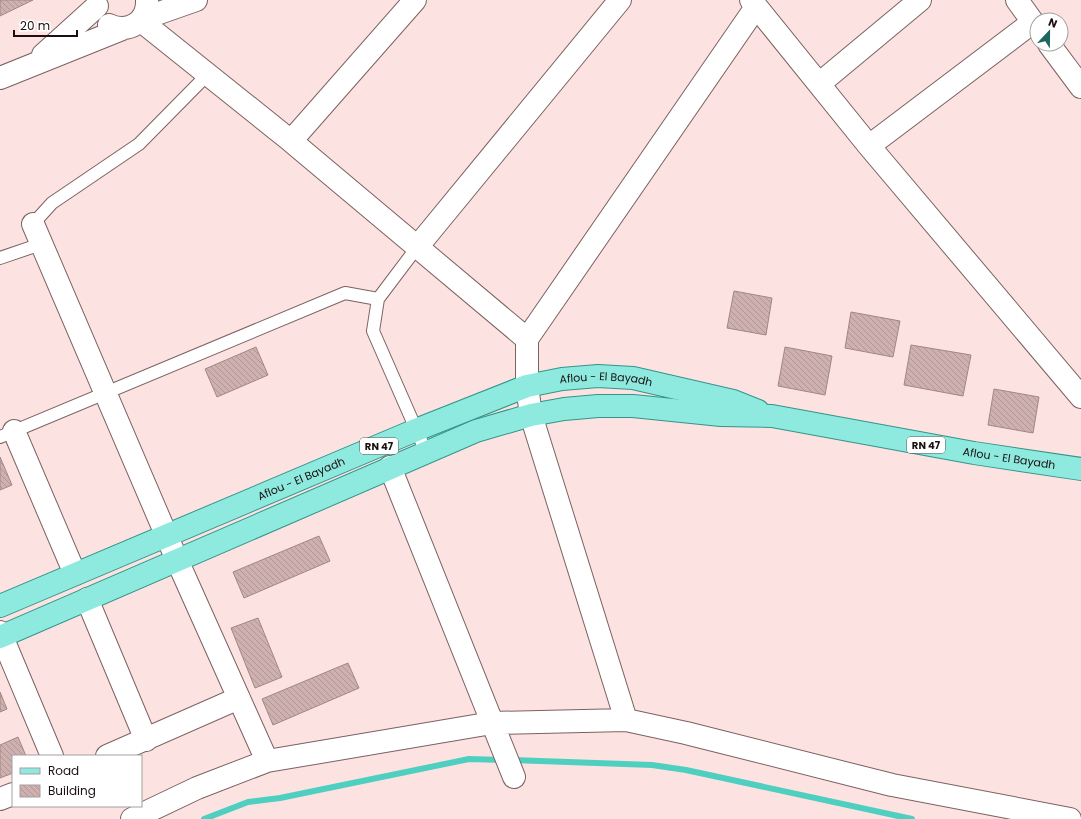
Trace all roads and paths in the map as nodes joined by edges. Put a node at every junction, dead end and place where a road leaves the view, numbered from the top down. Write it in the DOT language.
graph roads {
  1 [pos="196,0"];
  2 [pos="415,0"];
  3 [pos="620,0"];
  4 [pos="920,0"];
  5 [pos="1017,0"];
  6 [pos="97,2"];
  7 [pos="754,3"];
  8 [pos="138,17"];
  9 [pos="1029,17"];
  10 [pos="1029,29"];
  11 [pos="1055,52"];
  12 [pos="25,69"];
  13 [pos="208,74"];
  14 [pos="0,78"];
  15 [pos="819,84"];
  16 [pos="1081,87"];
  17 [pos="291,141"];
  18 [pos="869,146"];
  19 [pos="33,224"];
  20 [pos="41,244"];
  21 [pos="418,246"];
  22 [pos="0,258"];
  23 [pos="378,299"];
  24 [pos="527,339"];
  25 [pos="527,386"];
  26 [pos="105,392"];
  27 [pos="1081,397"];
  28 [pos="531,415"];
  29 [pos="772,416"];
  30 [pos="416,430"];
  31 [pos="7,434"];
  32 [pos="426,452"];
  33 [pos="390,467"];
  34 [pos="1081,469"];
  35 [pos="166,535"];
  36 [pos="177,560"];
  37 [pos="75,574"];
  38 [pos="87,599"];
  39 [pos="0,606"];
  40 [pos="1,635"];
  41 [pos="239,698"];
  42 [pos="626,720"];
  43 [pos="494,728"];
  44 [pos="146,740"];
  45 [pos="52,755"];
  46 [pos="109,755"];
  47 [pos="266,761"];
  48 [pos="514,777"];
  49 [pos="12,794"];
  50 [pos="0,799"];
  51 [pos="132,819"];
  52 [pos="1070,819"];
  1 -- 8 [label="street"];
  2 -- 17 [label="street"];
  3 -- 21 [label="street"];
  4 -- 15 [label="street"];
  5 -- 9 [label="street"];
  6 -- 8 [label="street"];
  6 -- 12 [label="street"];
  7 -- 15 [label="street"];
  7 -- 24 [label="street"];
  8 -- 12 [label="street"];
  8 -- 13 [label="street"];
  10 -- 18 [label="street"];
  11 -- 16 [label="street"];
  12 -- 14 [label="street"];
  13 -- 17 [label="street"];
  13 -- 19 [label="lane"];
  15 -- 18 [label="street"];
  17 -- 21 [label="street"];
  18 -- 27 [label="street"];
  19 -- 20 [label="street"];
  20 -- 22 [label="lane"];
  20 -- 26 [label="street"];
  21 -- 23 [label="lane"];
  21 -- 24 [label="street"];
  23 -- 26 [label="lane"];
  23 -- 30 [label="lane"];
  24 -- 25 [label="street"];
  25 -- 28 [label="street"];
  25 -- 29 [label="main road, Aflou - El Bayadh / RN 47"];
  25 -- 30 [label="main road, Aflou - El Bayadh / RN 47"];
  26 -- 31 [label="lane"];
  26 -- 35 [label="street"];
  28 -- 29 [label="main road, Aflou - El Bayadh / RN 47"];
  28 -- 32 [label="main road, Aflou - El Bayadh / RN 47"];
  28 -- 42 [label="street"];
  29 -- 34 [label="main road, Aflou - El Bayadh / RN 47"];
  30 -- 32 [label="lane"];
  30 -- 35 [label="main road, Aflou - El Bayadh / RN 47"];
  31 -- 37 [label="street"];
  32 -- 33 [label="main road, Aflou - El Bayadh / RN 47"];
  33 -- 36 [label="main road, Aflou - El Bayadh / RN 47"];
  33 -- 43 [label="street"];
  35 -- 36 [label="street"];
  35 -- 37 [label="main road, Aflou - El Bayadh / RN 47"];
  36 -- 38 [label="main road, Aflou - El Bayadh / RN 47"];
  36 -- 41 [label="street"];
  37 -- 39 [label="main road, Aflou - El Bayadh / RN 47"];
  38 -- 40 [label="main road, Aflou - El Bayadh / RN 47"];
  38 -- 44 [label="street"];
  40 -- 45 [label="street"];
  41 -- 44 [label="street"];
  41 -- 47 [label="street"];
  42 -- 43 [label="street"];
  42 -- 52 [label="street"];
  43 -- 47 [label="street"];
  43 -- 48 [label="street"];
  44 -- 46 [label="street"];
  47 -- 51 [label="street"];
  49 -- 50 [label="street"];
}
